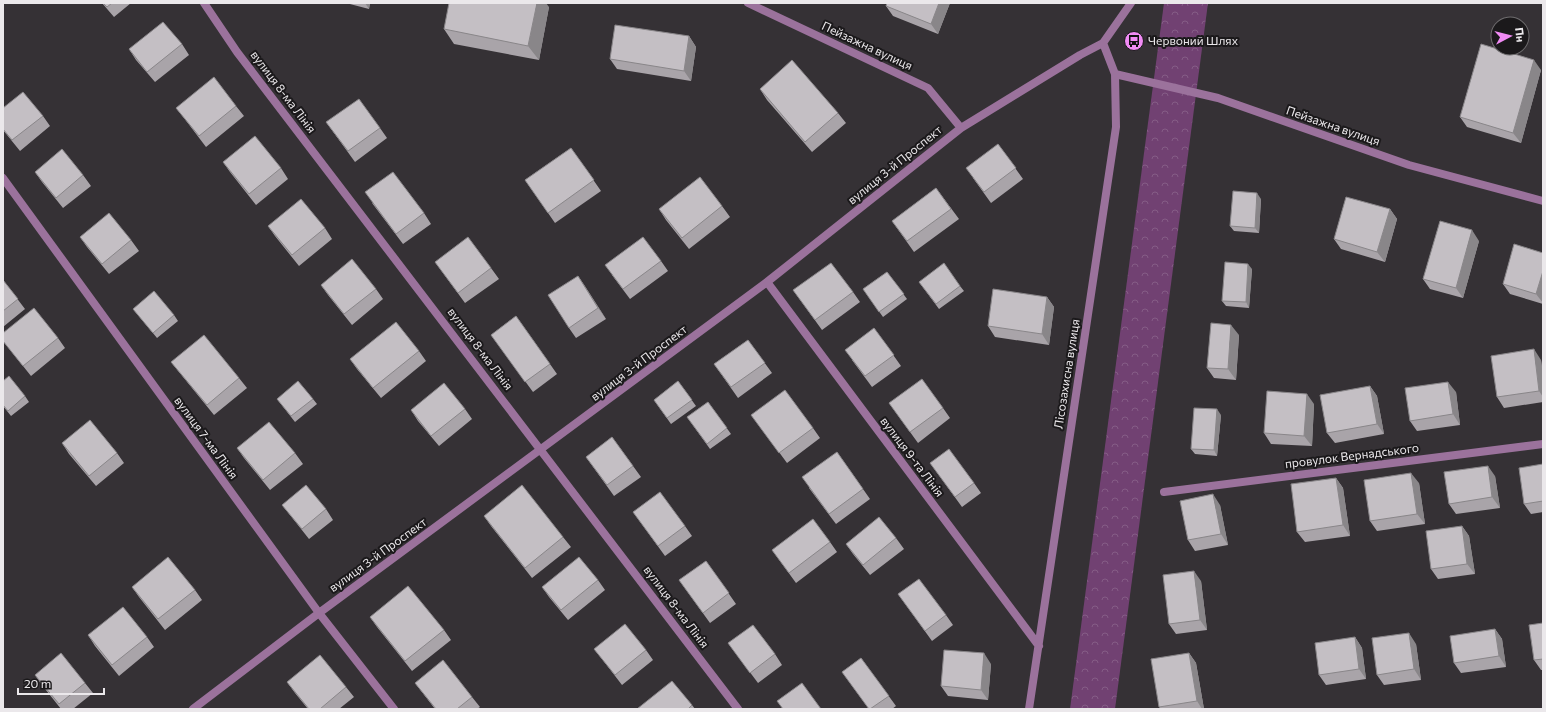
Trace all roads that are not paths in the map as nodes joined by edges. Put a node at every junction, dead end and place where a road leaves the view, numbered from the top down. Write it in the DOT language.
graph roads {
  1 [pos="204,3"];
  2 [pos="748,3"];
  3 [pos="1131,3"];
  4 [pos="1103,43"];
  5 [pos="1115,74"];
  6 [pos="961,128"];
  7 [pos="3,178"];
  8 [pos="1543,201"];
  9 [pos="767,282"];
  10 [pos="1543,444"];
  11 [pos="542,450"];
  12 [pos="1164,492"];
  13 [pos="319,613"];
  14 [pos="1039,646"];
  15 [pos="193,709"];
  16 [pos="394,709"];
  17 [pos="738,709"];
  18 [pos="1029,709"];
  1 -- 11 [label="street, вулиця 8-ма Лінія"];
  2 -- 6 [label="street, Пейзажна вулиця"];
  3 -- 4 [label="street"];
  4 -- 5 [label="street, Лісозахисна вулиця"];
  4 -- 6 [label="street, вулиця 3-й Проспект"];
  5 -- 8 [label="street, Пейзажна вулиця"];
  5 -- 14 [label="street, Лісозахисна вулиця"];
  6 -- 9 [label="street, вулиця 3-й Проспект"];
  7 -- 13 [label="street, вулиця 7-ма Лінія"];
  9 -- 11 [label="street, вулиця 3-й Проспект"];
  9 -- 14 [label="street, вулиця 9-та Лінія"];
  10 -- 12 [label="street, провулок Вернадського"];
  11 -- 13 [label="street, вулиця 3-й Проспект"];
  11 -- 17 [label="street, вулиця 8-ма Лінія"];
  13 -- 15 [label="street, вулиця 3-й Проспект"];
  13 -- 16 [label="street, вулиця 7-ма Лінія"];
  14 -- 18 [label="street, Лісозахисна вулиця"];
}
